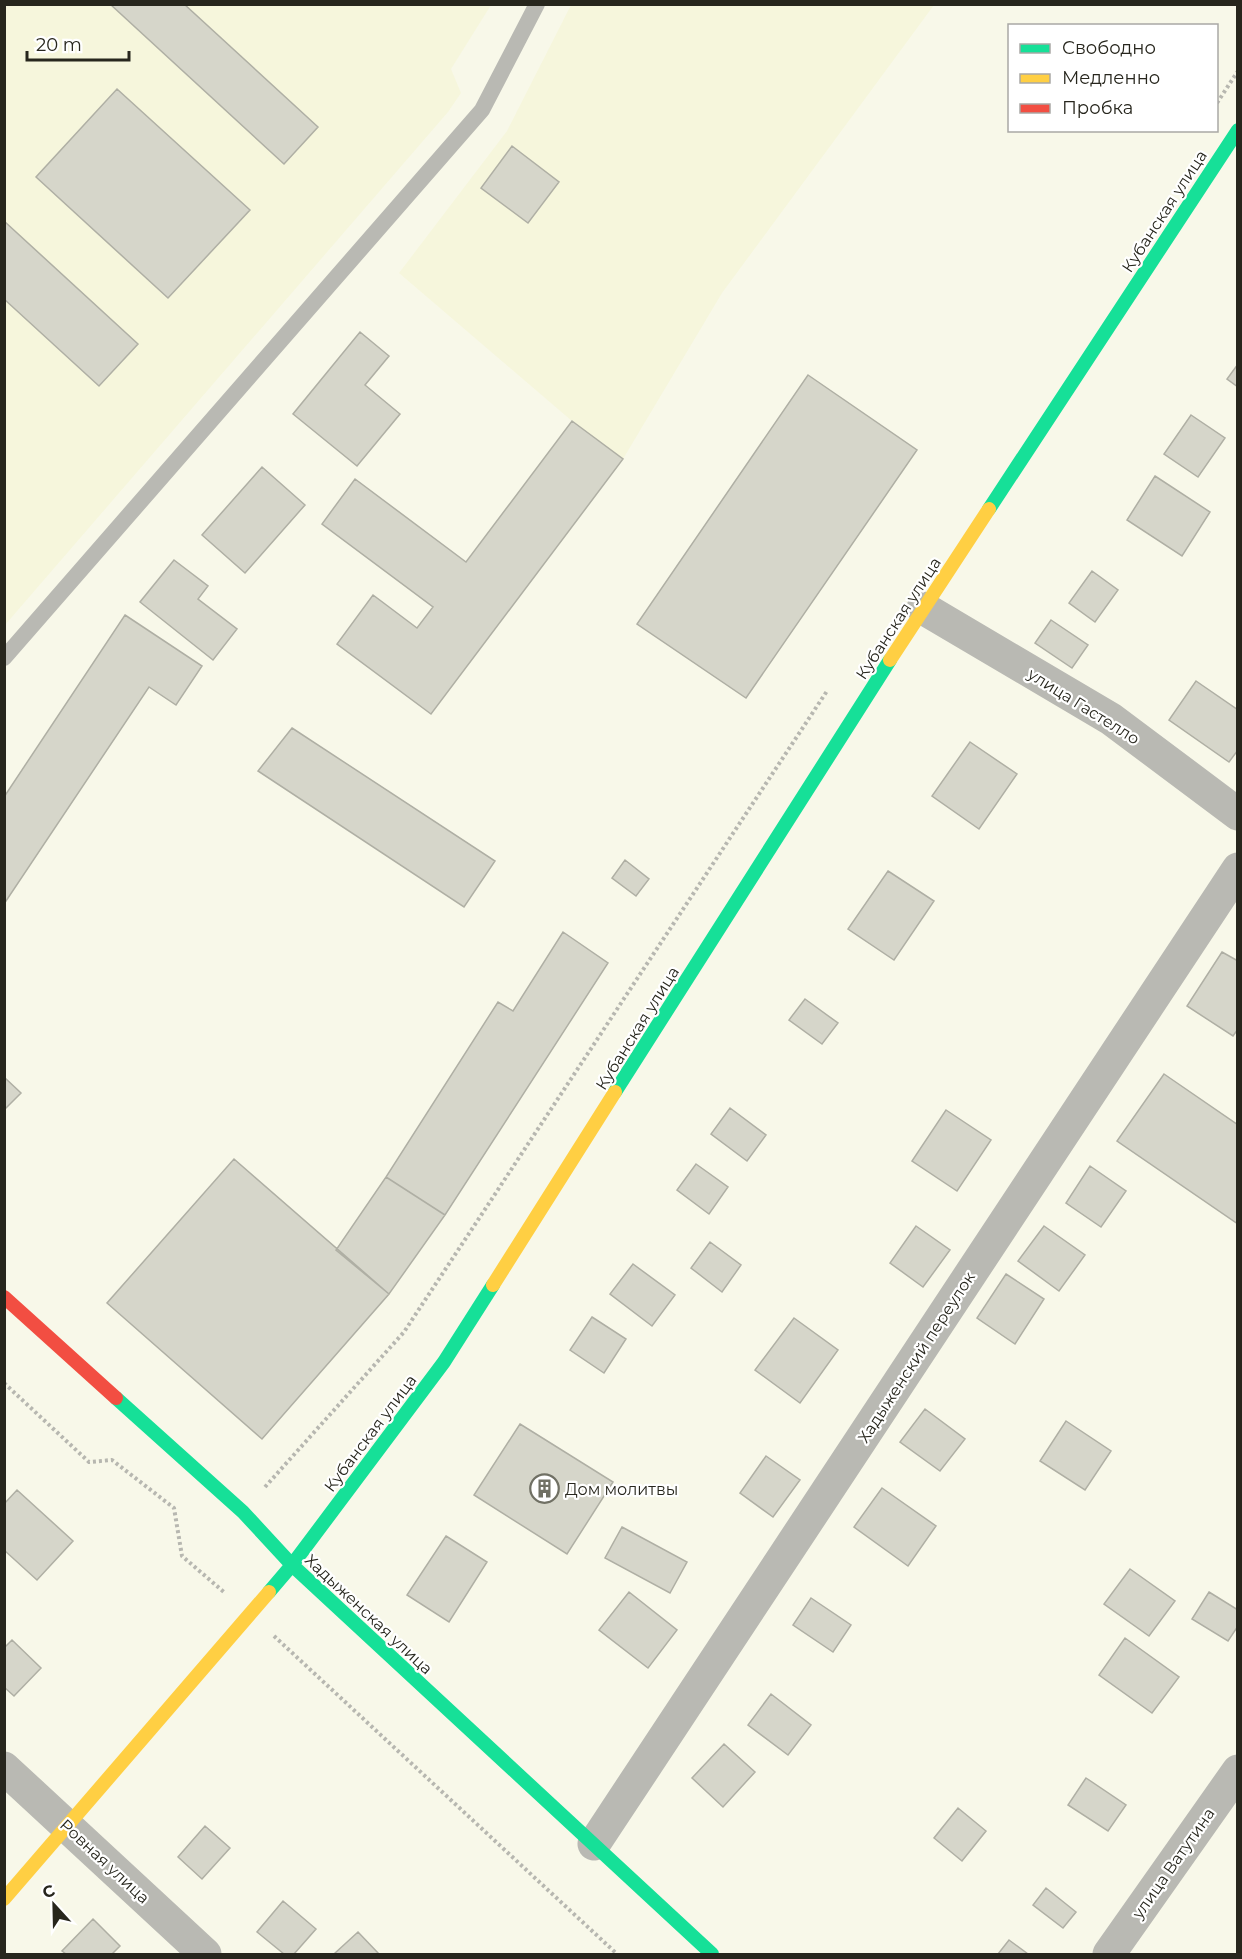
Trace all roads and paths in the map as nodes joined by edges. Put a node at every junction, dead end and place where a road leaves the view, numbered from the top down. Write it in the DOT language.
graph roads {
  1 [pos="537,4"];
  2 [pos="1238,71"];
  3 [pos="1218,101"];
  4 [pos="1238,130"];
  5 [pos="923,608"];
  6 [pos="4,658"];
  7 [pos="831,685"];
  8 [pos="1238,814"];
  9 [pos="1238,869"];
  10 [pos="4,1296"];
  11 [pos="4,1383"];
  12 [pos="243,1512"];
  13 [pos="292,1565"];
  14 [pos="250,1614"];
  15 [pos="4,1768"];
  16 [pos="1238,1771"];
  17 [pos="69,1828"];
  18 [pos="594,1844"];
  19 [pos="4,1899"];
  20 [pos="205,1954"];
  21 [pos="617,1954"];
  22 [pos="712,1954"];
  23 [pos="1109,1954"];
  1 -- 6 [label="lane"];
  2 -- 3 [label="path"];
  4 -- 5 [label="street, Кубанская улица"];
  5 -- 8 [label="street, улица Гастелло"];
  5 -- 13 [label="street, Кубанская улица"];
  7 -- 12 [label="path"];
  9 -- 18 [label="street, Хадыженский переулок"];
  10 -- 12 [label="street, Хадыженская улица"];
  11 -- 14 [label="path"];
  12 -- 13 [label="street, Хадыженская улица"];
  13 -- 14 [label="street, Кубанская улица"];
  13 -- 18 [label="street, Хадыженская улица"];
  14 -- 17 [label="street, Кубанская улица"];
  14 -- 21 [label="path"];
  15 -- 17 [label="street, Ровная улица"];
  16 -- 23 [label="street, улица Ватутина"];
  17 -- 19 [label="street, Кубанская улица"];
  17 -- 20 [label="street, Ровная улица"];
  18 -- 22 [label="street, Хадыженская улица"];
}
